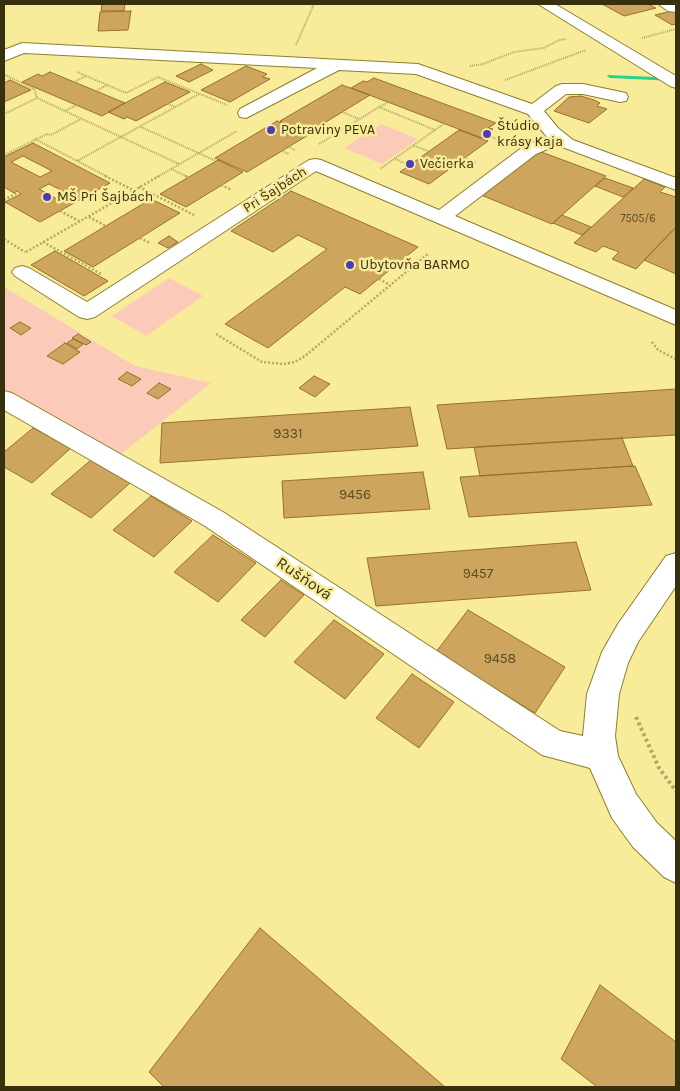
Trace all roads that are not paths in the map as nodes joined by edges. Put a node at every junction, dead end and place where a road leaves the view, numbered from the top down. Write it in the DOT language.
graph roads {
  1 [pos="545,4"];
  2 [pos="665,4"];
  3 [pos="676,7"];
  4 [pos="4,47"];
  5 [pos="22,48"];
  6 [pos="4,56"];
  7 [pos="337,64"];
  8 [pos="676,83"];
  9 [pos="537,87"];
  10 [pos="556,94"];
  11 [pos="620,97"];
  12 [pos="534,110"];
  13 [pos="246,113"];
  14 [pos="559,138"];
  15 [pos="676,184"];
  16 [pos="440,218"];
  17 [pos="22,260"];
  18 [pos="676,318"];
  19 [pos="4,399"];
  20 [pos="676,564"];
  21 [pos="602,756"];
  22 [pos="676,865"];
  1 -- 8 [label="street"];
  2 -- 3 [label="street"];
  4 -- 5 [label="street"];
  5 -- 6 [label="street"];
  5 -- 7 [label="street"];
  7 -- 12 [label="street"];
  7 -- 13 [label="street"];
  9 -- 10 [label="street"];
  10 -- 11 [label="street"];
  10 -- 12 [label="street"];
  12 -- 14 [label="street"];
  14 -- 15 [label="street"];
  14 -- 16 [label="street"];
  16 -- 17 [label="street, Pri Šajbách"];
  16 -- 18 [label="street, Pri Šajbách"];
  19 -- 21 [label="street, Rušňová"];
  20 -- 21 [label="street"];
  21 -- 22 [label="street"];
}
